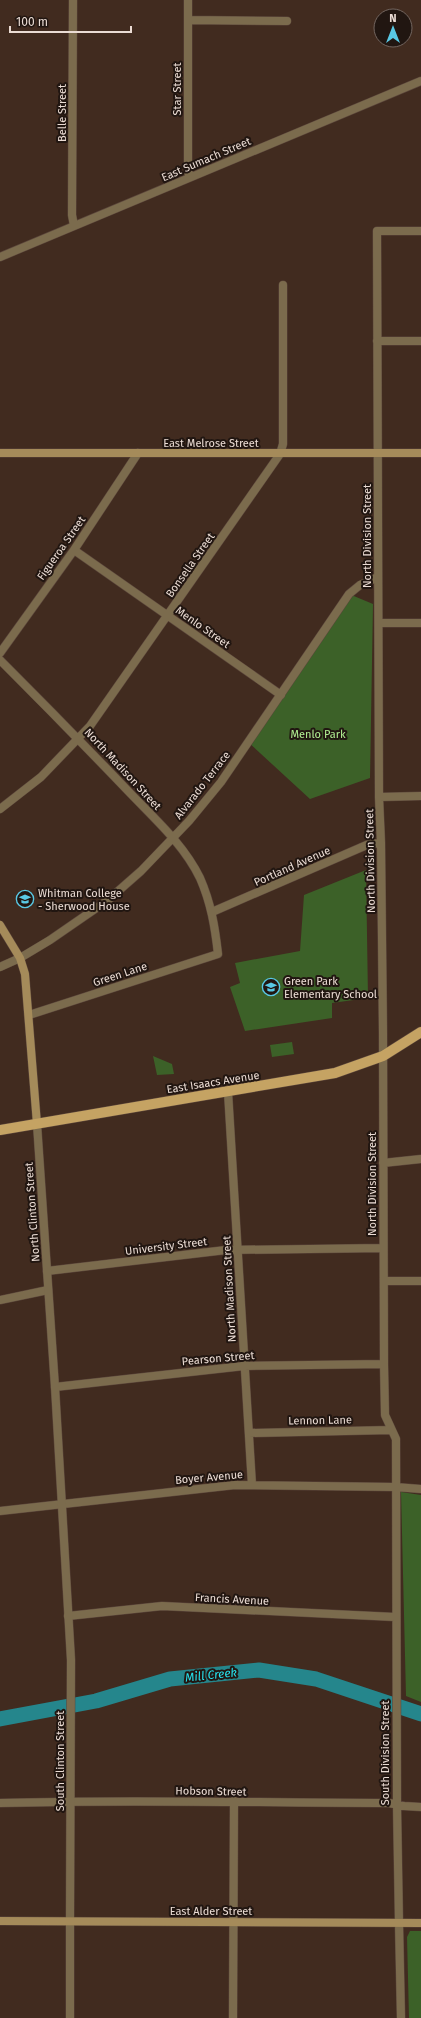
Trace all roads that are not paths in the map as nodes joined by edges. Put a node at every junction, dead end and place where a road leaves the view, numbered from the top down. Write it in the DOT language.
graph roads {
  1 [pos="73,0"];
  2 [pos="188,0"];
  3 [pos="188,20"];
  4 [pos="287,21"];
  5 [pos="421,81"];
  6 [pos="189,177"];
  7 [pos="74,226"];
  8 [pos="421,231"];
  9 [pos="0,257"];
  10 [pos="283,285"];
  11 [pos="377,341"];
  12 [pos="421,341"];
  13 [pos="0,453"];
  14 [pos="138,453"];
  15 [pos="378,453"];
  16 [pos="421,453"];
  17 [pos="280,454"];
  18 [pos="74,550"];
  19 [pos="378,577"];
  20 [pos="168,616"];
  21 [pos="379,623"];
  22 [pos="421,623"];
  23 [pos="0,653"];
  24 [pos="0,660"];
  25 [pos="281,695"];
  26 [pos="79,739"];
  27 [pos="379,796"];
  28 [pos="421,796"];
  29 [pos="0,809"];
  30 [pos="173,838"];
  31 [pos="381,843"];
  32 [pos="212,912"];
  33 [pos="0,925"];
  34 [pos="218,954"];
  35 [pos="20,958"];
  36 [pos="0,967"];
  37 [pos="29,1015"];
  38 [pos="421,1032"];
  39 [pos="383,1056"];
  40 [pos="228,1092"];
  41 [pos="37,1124"];
  42 [pos="0,1130"];
  43 [pos="421,1159"];
  44 [pos="383,1163"];
  45 [pos="383,1248"];
  46 [pos="237,1250"];
  47 [pos="47,1271"];
  48 [pos="384,1281"];
  49 [pos="421,1281"];
  50 [pos="48,1290"];
  51 [pos="0,1300"];
  52 [pos="384,1364"];
  53 [pos="244,1366"];
  54 [pos="55,1387"];
  55 [pos="391,1430"];
  56 [pos="249,1433"];
  57 [pos="252,1485"];
  58 [pos="395,1487"];
  59 [pos="421,1489"];
  60 [pos="60,1505"];
  61 [pos="0,1512"];
  62 [pos="68,1616"];
  63 [pos="395,1617"];
  64 [pos="70,1801"];
  65 [pos="234,1802"];
  66 [pos="0,1803"];
  67 [pos="396,1805"];
  68 [pos="421,1807"];
  69 [pos="0,1921"];
  70 [pos="70,1921"];
  71 [pos="233,1922"];
  72 [pos="399,1923"];
  73 [pos="421,1923"];
  74 [pos="70,2018"];
  75 [pos="233,2018"];
  76 [pos="401,2018"];
  1 -- 7 [label="street, Belle Street"];
  2 -- 3 [label="street, Star Street"];
  3 -- 4 [label="street"];
  3 -- 6 [label="street, Star Street"];
  5 -- 6 [label="street, East Sumach Street"];
  6 -- 7 [label="street, East Sumach Street"];
  7 -- 9 [label="street, East Sumach Street"];
  8 -- 11 [label="street, North Division Street"];
  10 -- 17 [label="street, Bonsella Street"];
  11 -- 12 [label="street"];
  11 -- 15 [label="street, North Division Street"];
  13 -- 14 [label="main road, East Melrose Street"];
  14 -- 17 [label="main road, East Melrose Street"];
  14 -- 18 [label="street, Figueroa Street"];
  15 -- 16 [label="main road, East Melrose Street"];
  15 -- 17 [label="main road, East Melrose Street"];
  15 -- 19 [label="street, North Division Street"];
  17 -- 20 [label="street, Bonsella Street"];
  18 -- 20 [label="street, Menlo Street"];
  18 -- 23 [label="street, Figueroa Street"];
  19 -- 21 [label="street, North Division Street"];
  19 -- 25 [label="street, Alvarado Terrace"];
  20 -- 25 [label="street, Menlo Street"];
  20 -- 26 [label="street, Bonsella Street"];
  21 -- 22 [label="street"];
  21 -- 27 [label="street, North Division Street"];
  24 -- 26 [label="street, North Madison Street"];
  25 -- 30 [label="street, Alvarado Terrace"];
  26 -- 29 [label="street, Bonsella Street"];
  26 -- 30 [label="street, North Madison Street"];
  27 -- 28 [label="street"];
  27 -- 31 [label="street, North Division Street"];
  30 -- 32 [label="street, North Madison Street"];
  30 -- 35 [label="street, Alvarado Terrace"];
  31 -- 32 [label="street, Portland Avenue"];
  31 -- 39 [label="street, North Division Street"];
  32 -- 34 [label="street, North Madison Street"];
  33 -- 35 [label="main road, North Clinton Street"];
  34 -- 37 [label="street, Green Lane"];
  35 -- 36 [label="street, Alvarado Terrace"];
  35 -- 37 [label="main road, North Clinton Street"];
  37 -- 41 [label="main road, North Clinton Street"];
  38 -- 39 [label="main road, East Isaacs Avenue"];
  39 -- 40 [label="main road, East Isaacs Avenue"];
  39 -- 44 [label="street, North Division Street"];
  40 -- 41 [label="main road, East Isaacs Avenue"];
  40 -- 46 [label="street, North Madison Street"];
  41 -- 42 [label="main road, East Isaacs Avenue"];
  41 -- 47 [label="street, North Clinton Street"];
  43 -- 44 [label="street"];
  44 -- 45 [label="street, North Division Street"];
  45 -- 46 [label="street, University Street"];
  45 -- 48 [label="street, North Division Street"];
  46 -- 47 [label="street, University Street"];
  46 -- 53 [label="street, North Madison Street"];
  47 -- 50 [label="street, North Clinton Street"];
  48 -- 49 [label="street"];
  48 -- 52 [label="street, North Division Street"];
  50 -- 51 [label="street"];
  50 -- 54 [label="street, North Clinton Street"];
  52 -- 53 [label="street, Pearson Street"];
  52 -- 55 [label="street, North Division Street"];
  53 -- 54 [label="street, Pearson Street"];
  53 -- 56 [label="street, North Madison Street"];
  54 -- 60 [label="street, North Clinton Street"];
  55 -- 56 [label="street, Lennon Lane"];
  55 -- 58 [label="street, North Division Street"];
  56 -- 57 [label="street, North Madison Street"];
  57 -- 58 [label="street, Boyer Avenue"];
  57 -- 60 [label="street, Boyer Avenue"];
  58 -- 59 [label="street, Boyer Avenue"];
  58 -- 63 [label="street, South Division Street"];
  60 -- 61 [label="street, Boyer Avenue"];
  60 -- 62 [label="street, South Clinton Street"];
  62 -- 63 [label="street, Francis Avenue"];
  62 -- 64 [label="street, South Clinton Street"];
  63 -- 67 [label="street, South Division Street"];
  64 -- 65 [label="street, Hobson Street"];
  64 -- 66 [label="street, Hobson Street"];
  64 -- 70 [label="street, South Clinton Street"];
  65 -- 67 [label="street, Hobson Street"];
  65 -- 71 [label="street"];
  67 -- 68 [label="street, Hobson Street"];
  67 -- 72 [label="street, South Division Street"];
  69 -- 70 [label="main road, East Alder Street"];
  70 -- 71 [label="main road, East Alder Street"];
  70 -- 74 [label="street, South Clinton Street"];
  71 -- 72 [label="main road, East Alder Street"];
  71 -- 75 [label="street"];
  72 -- 73 [label="main road, East Alder Street"];
  72 -- 76 [label="street, South Division Street"];
}
